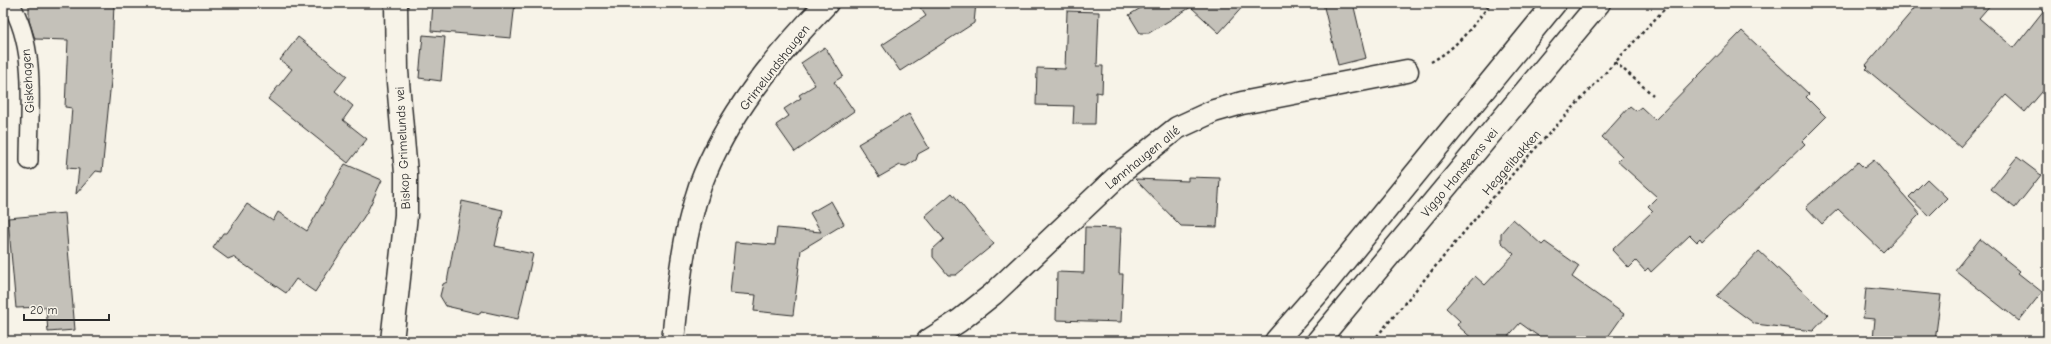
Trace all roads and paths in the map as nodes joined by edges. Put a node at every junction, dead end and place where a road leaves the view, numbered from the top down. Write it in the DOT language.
graph roads {
  1 [pos="10,3"];
  2 [pos="396,3"];
  3 [pos="827,3"];
  4 [pos="1491,3"];
  5 [pos="1555,3"];
  6 [pos="1599,3"];
  7 [pos="1670,3"];
  8 [pos="1616,62"];
  9 [pos="1407,71"];
  10 [pos="1653,95"];
  11 [pos="29,161"];
  12 [pos="392,341"];
  13 [pos="673,341"];
  14 [pos="928,341"];
  15 [pos="1276,341"];
  16 [pos="1318,341"];
  17 [pos="1373,341"];
  1 -- 11 [label="lane, Giskehagen"];
  2 -- 12 [label="main road, Biskop Grimelunds vei"];
  3 -- 13 [label="main road, Grimelundshaugen"];
  4 -- 9 [label="path"];
  5 -- 15 [label="main road"];
  6 -- 16 [label="main road, Viggo Hansteens vei"];
  7 -- 8 [label="path, Heggelibakken"];
  8 -- 10 [label="path"];
  8 -- 17 [label="path, Heggelibakken"];
  9 -- 14 [label="main road, Lønnhaugen allé"];
}
